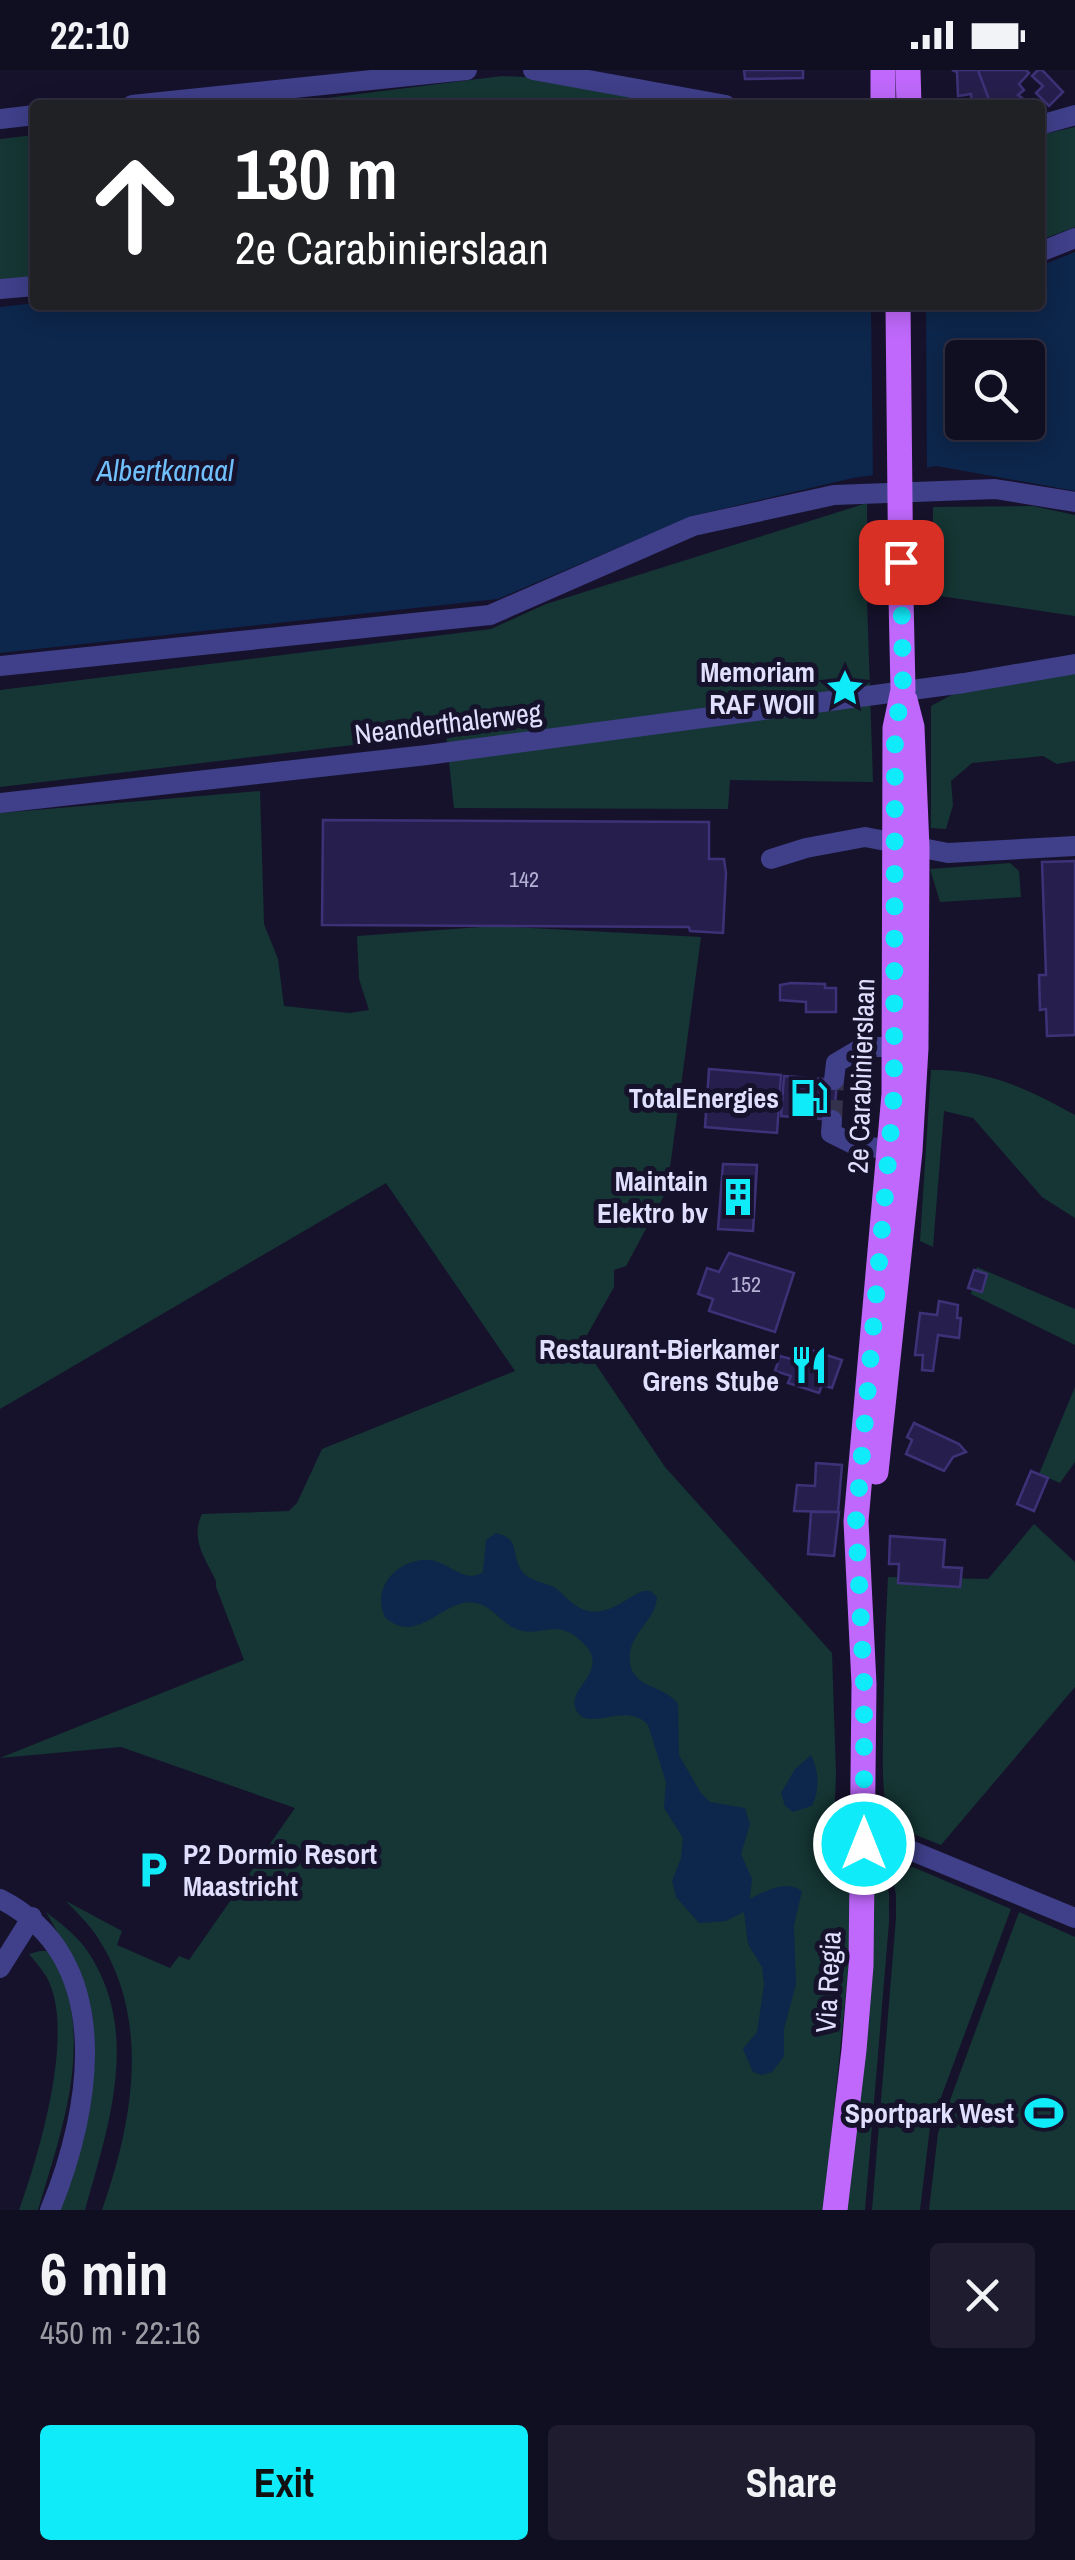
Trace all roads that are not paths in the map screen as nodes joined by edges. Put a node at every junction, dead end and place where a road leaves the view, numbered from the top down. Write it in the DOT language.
graph roads {
  1 [pos="467,70"];
  2 [pos="533,70"];
  3 [pos="883,70"];
  4 [pos="908,70"];
  5 [pos="180,100"];
  6 [pos="698,100"];
  7 [pos="883,100"];
  8 [pos="909,100"];
  9 [pos="1075,115"];
  10 [pos="30,116"];
  11 [pos="0,119"];
  12 [pos="1045,124"];
  13 [pos="1075,238"];
  14 [pos="1045,250"];
  15 [pos="30,287"];
  16 [pos="0,290"];
  17 [pos="898,310"];
  18 [pos="1075,502"];
  19 [pos="1075,664"];
  20 [pos="0,666"];
  21 [pos="903,690"];
  22 [pos="0,803"];
  23 [pos="906,845"];
  24 [pos="1075,846"];
  25 [pos="771,859"];
  26 [pos="906,1047"];
  27 [pos="834,1080"];
  28 [pos="832,1120"];
  29 [pos="900,1150"];
  30 [pos="868,1469"];
  31 [pos="864,1844"];
  32 [pos="0,1900"];
  33 [pos="32,1917"];
  34 [pos="1075,1918"];
  35 [pos="0,1968"];
  36 [pos="50,2210"];
  37 [pos="835,2210"];
  1 -- 5 [label="street"];
  2 -- 6 [label="street"];
  3 -- 7 [label="main road"];
  4 -- 8 [label="main road"];
  9 -- 12 [label="street"];
  10 -- 11 [label="street"];
  13 -- 14 [label="street"];
  15 -- 16 [label="street"];
  17 -- 21 [label="main road, 2e Carabinierslaan, bridge"];
  18 -- 20 [label="street"];
  19 -- 21 [label="street, Neanderthalerweg"];
  21 -- 22 [label="street, Neanderthalerweg"];
  21 -- 23 [label="main road, 2e Carabinierslaan"];
  23 -- 24 [label="street"];
  23 -- 25 [label="street"];
  23 -- 26 [label="main road, 2e Carabinierslaan"];
  26 -- 27 [label="street"];
  26 -- 29 [label="main road, 2e Carabinierslaan"];
  28 -- 29 [label="street"];
  29 -- 30 [label="main road, 2e Carabinierslaan"];
  30 -- 31 [label="main road, Via Regia"];
  31 -- 34 [label="street"];
  31 -- 37 [label="main road, Via Regia"];
  32 -- 33 [label="street"];
  33 -- 35 [label="street"];
  33 -- 36 [label="street"];
}
